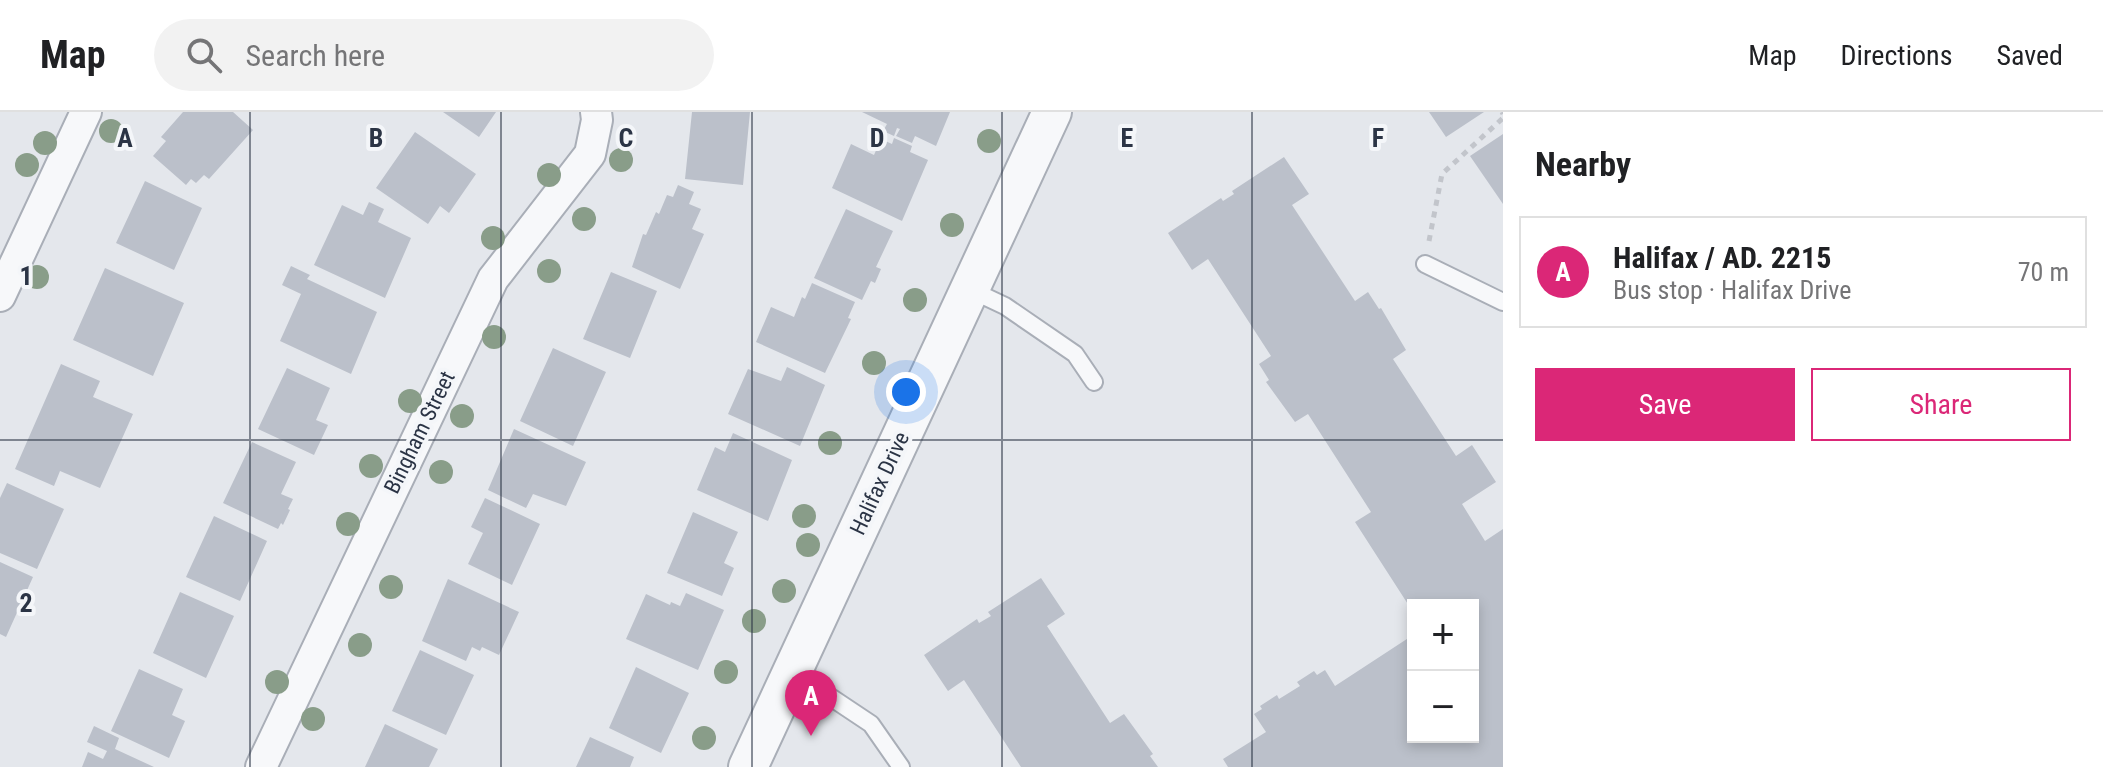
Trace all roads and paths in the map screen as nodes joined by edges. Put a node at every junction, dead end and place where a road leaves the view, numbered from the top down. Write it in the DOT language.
graph roads {
  1 [pos="86,112"];
  2 [pos="596,112"];
  3 [pos="1052,112"];
  4 [pos="1503,115"];
  5 [pos="1425,264"];
  6 [pos="969,289"];
  7 [pos="0,296"];
  8 [pos="1503,302"];
  9 [pos="1094,382"];
  10 [pos="792,672"];
  11 [pos="261,767"];
  12 [pos="748,767"];
  13 [pos="901,767"];
  1 -- 7 [label="street"];
  2 -- 11 [label="street, Bingham Street"];
  3 -- 6 [label="street, Halifax Drive"];
  4 -- 5 [label="path"];
  5 -- 8 [label="lane"];
  6 -- 9 [label="lane"];
  6 -- 10 [label="street, Halifax Drive"];
  10 -- 12 [label="street, Halifax Drive"];
  10 -- 13 [label="lane"];
}
